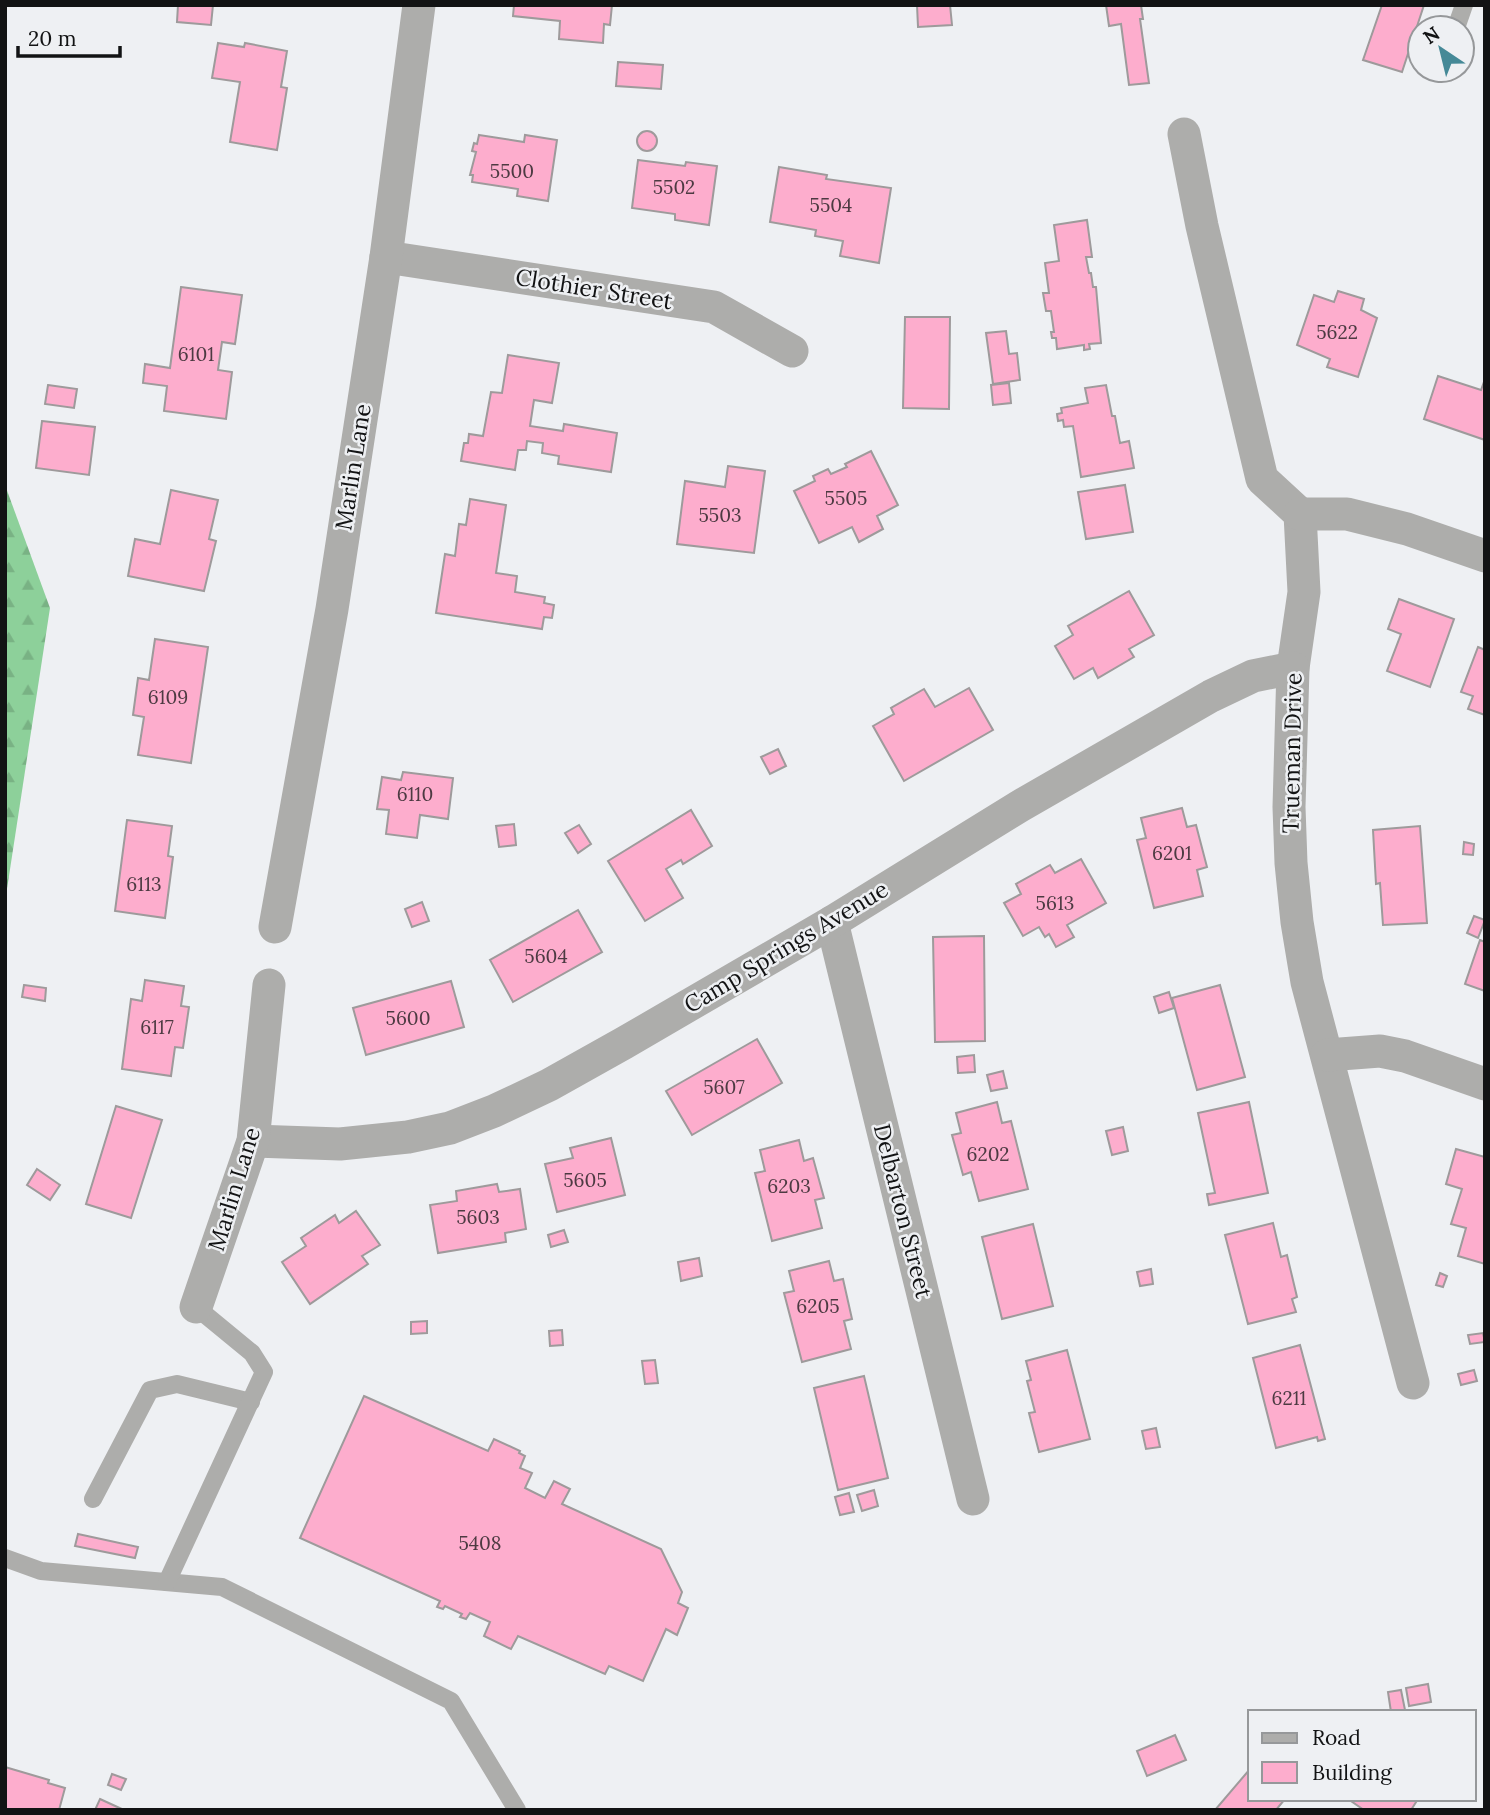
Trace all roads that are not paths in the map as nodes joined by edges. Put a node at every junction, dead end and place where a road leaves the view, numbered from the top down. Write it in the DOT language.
graph roads {
  1 [pos="419,5"];
  2 [pos="1184,134"];
  3 [pos="386,257"];
  4 [pos="792,351"];
  5 [pos="1300,514"];
  6 [pos="1485,556"];
  7 [pos="1293,668"];
  8 [pos="832,922"];
  9 [pos="275,927"];
  10 [pos="269,985"];
  11 [pos="1327,1055"];
  12 [pos="1485,1084"];
  13 [pos="253,1141"];
  14 [pos="196,1307"];
  15 [pos="1413,1383"];
  16 [pos="251,1402"];
  17 [pos="93,1499"];
  18 [pos="973,1499"];
  19 [pos="5,1558"];
  20 [pos="167,1582"];
  21 [pos="517,1810"];
  1 -- 3 [label="street, Marlin Lane"];
  2 -- 5 [label="street"];
  3 -- 4 [label="street, Clothier Street"];
  3 -- 9 [label="street, Marlin Lane"];
  5 -- 6 [label="street"];
  5 -- 7 [label="street, Trueman Drive"];
  7 -- 8 [label="street, Camp Springs Avenue"];
  7 -- 11 [label="street, Trueman Drive"];
  8 -- 13 [label="street, Camp Springs Avenue"];
  8 -- 18 [label="street, Delbarton Street"];
  10 -- 13 [label="street, Marlin Lane"];
  11 -- 12 [label="street"];
  11 -- 15 [label="street, Trueman Drive"];
  13 -- 14 [label="street, Marlin Lane"];
  14 -- 16 [label="lane"];
  16 -- 17 [label="lane"];
  16 -- 20 [label="lane"];
  19 -- 20 [label="lane"];
  20 -- 21 [label="lane"];
}
